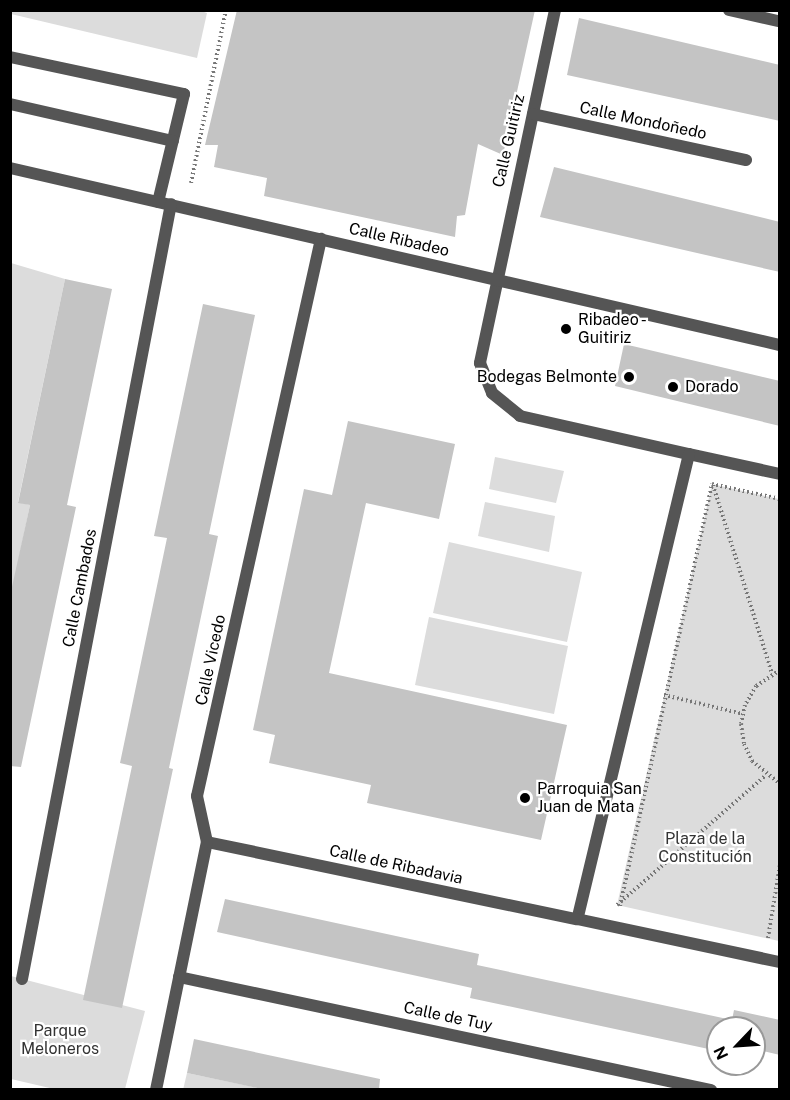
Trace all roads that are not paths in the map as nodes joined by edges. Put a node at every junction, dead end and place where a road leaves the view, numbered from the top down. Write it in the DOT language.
graph roads {
  1 [pos="555,10"];
  2 [pos="729,10"];
  3 [pos="778,21"];
  4 [pos="10,57"];
  5 [pos="10,104"];
  6 [pos="532,114"];
  7 [pos="173,141"];
  8 [pos="747,160"];
  9 [pos="10,168"];
  10 [pos="158,202"];
  11 [pos="171,204"];
  12 [pos="321,239"];
  13 [pos="496,279"];
  14 [pos="780,345"];
  15 [pos="689,453"];
  16 [pos="780,474"];
  17 [pos="207,842"];
  18 [pos="577,919"];
  19 [pos="780,962"];
  20 [pos="179,977"];
  21 [pos="22,979"];
  22 [pos="156,1089"];
  23 [pos="711,1089"];
  1 -- 6 [label="street, Calle Guitiriz"];
  2 -- 3 [label="street"];
  4 -- 7 [label="street"];
  5 -- 7 [label="street"];
  6 -- 8 [label="street, Calle Mondoñedo"];
  6 -- 13 [label="street, Calle Guitiriz"];
  7 -- 10 [label="street"];
  9 -- 10 [label="street, Calle Ribadeo"];
  10 -- 11 [label="street, Calle Ribadeo"];
  11 -- 12 [label="street, Calle Ribadeo"];
  11 -- 21 [label="street, Calle Cambados"];
  12 -- 13 [label="street, Calle Ribadeo"];
  12 -- 17 [label="street, Calle Vicedo"];
  13 -- 14 [label="street, Calle Ribadeo"];
  13 -- 15 [label="street"];
  15 -- 16 [label="street"];
  15 -- 18 [label="street"];
  17 -- 18 [label="street, Calle de Ribadavia"];
  17 -- 20 [label="street, Calle Vicedo"];
  18 -- 19 [label="street"];
  20 -- 22 [label="street, Calle Vicedo"];
  20 -- 23 [label="street, Calle de Tuy"];
}
